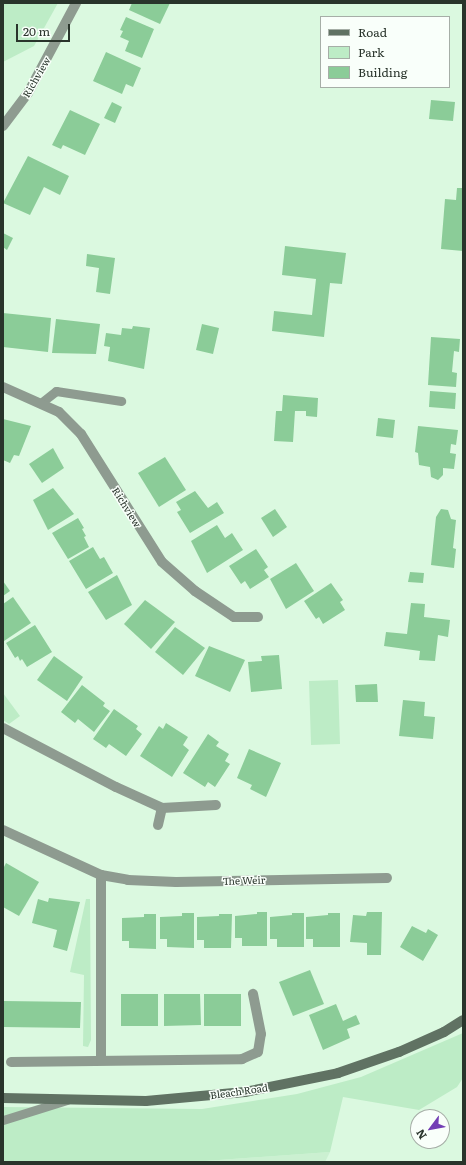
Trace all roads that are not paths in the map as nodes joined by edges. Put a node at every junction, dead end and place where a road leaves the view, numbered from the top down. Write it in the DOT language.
graph roads {
  1 [pos="76,3"];
  2 [pos="3,126"];
  3 [pos="3,387"];
  4 [pos="121,401"];
  5 [pos="42,402"];
  6 [pos="258,617"];
  7 [pos="3,728"];
  8 [pos="216,804"];
  9 [pos="162,808"];
  10 [pos="158,825"];
  11 [pos="3,830"];
  12 [pos="101,875"];
  13 [pos="387,878"];
  14 [pos="253,994"];
  15 [pos="463,1020"];
  16 [pos="101,1059"];
  17 [pos="11,1062"];
  18 [pos="3,1098"];
  19 [pos="70,1099"];
  20 [pos="3,1120"];
  1 -- 2 [label="street, Richview"];
  3 -- 5 [label="street, Richview"];
  4 -- 5 [label="lane"];
  5 -- 6 [label="street, Richview"];
  7 -- 9 [label="street"];
  8 -- 9 [label="street"];
  9 -- 10 [label="street"];
  11 -- 12 [label="street, The Weir"];
  12 -- 13 [label="street, The Weir"];
  12 -- 16 [label="street"];
  14 -- 16 [label="street"];
  15 -- 19 [label="street, Bleach Road"];
  16 -- 17 [label="street"];
  18 -- 19 [label="street, Bleach Road"];
  19 -- 20 [label="lane"];
}
